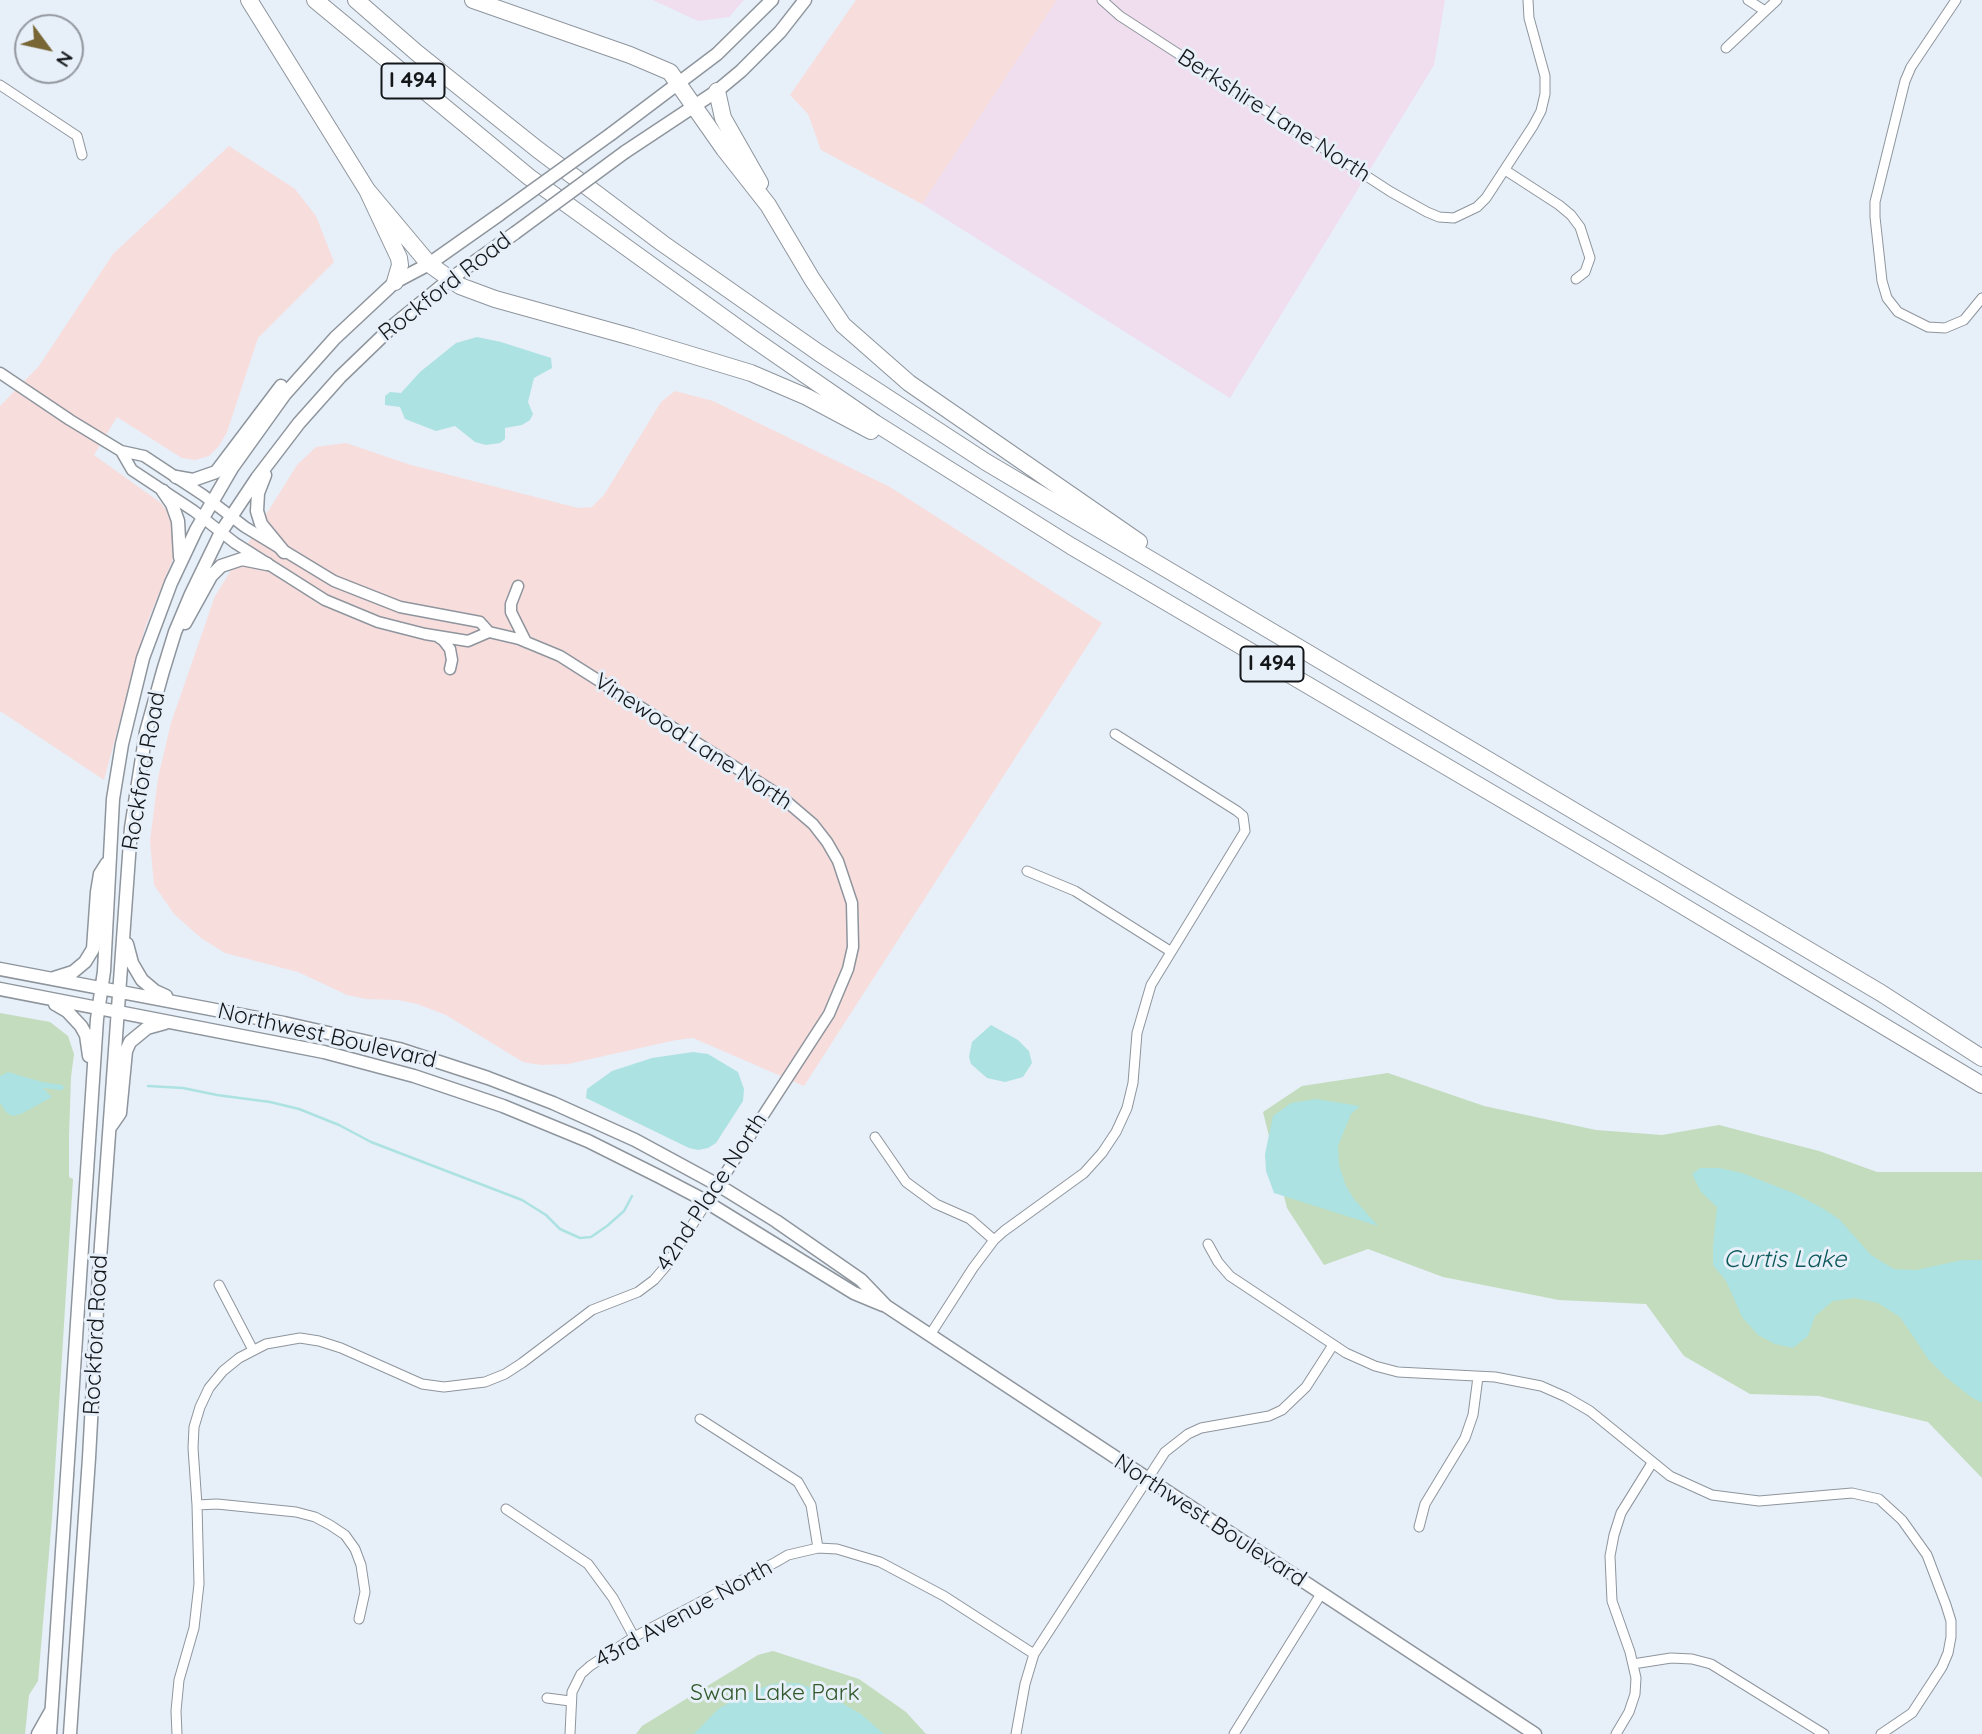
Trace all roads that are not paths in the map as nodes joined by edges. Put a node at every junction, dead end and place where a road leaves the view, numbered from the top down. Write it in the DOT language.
graph roads {
  1 [pos="249,0"];
  2 [pos="316,0"];
  3 [pos="356,0"];
  4 [pos="472,0"];
  5 [pos="772,0"];
  6 [pos="805,0"];
  7 [pos="1102,0"];
  8 [pos="1528,0"];
  9 [pos="1748,0"];
  10 [pos="1777,0"];
  11 [pos="1956,0"];
  12 [pos="1765,11"];
  13 [pos="1726,48"];
  14 [pos="679,83"];
  15 [pos="0,85"];
  16 [pos="717,91"];
  17 [pos="694,105"];
  18 [pos="82,155"];
  19 [pos="1505,170"];
  20 [pos="367,190"];
  21 [pos="768,205"];
  22 [pos="429,264"];
  23 [pos="1576,279"];
  24 [pos="449,280"];
  25 [pos="395,282"];
  26 [pos="1982,298"];
  27 [pos="321,353"];
  28 [pos="0,373"];
  29 [pos="280,447"];
  30 [pos="121,451"];
  31 [pos="176,477"];
  32 [pos="966,481"];
  33 [pos="163,491"];
  34 [pos="212,502"];
  35 [pos="231,516"];
  36 [pos="203,518"];
  37 [pos="221,532"];
  38 [pos="284,552"];
  39 [pos="179,564"];
  40 [pos="267,564"];
  41 [pos="1164,569"];
  42 [pos="518,586"];
  43 [pos="175,632"];
  44 [pos="489,632"];
  45 [pos="434,635"];
  46 [pos="526,642"];
  47 [pos="450,669"];
  48 [pos="1115,734"];
  49 [pos="109,860"];
  50 [pos="1027,871"];
  51 [pos="852,903"];
  52 [pos="124,925"];
  53 [pos="1170,951"];
  54 [pos="0,968"];
  55 [pos="47,978"];
  56 [pos="100,988"];
  57 [pos="0,989"];
  58 [pos="120,992"];
  59 [pos="46,998"];
  60 [pos="182,1004"];
  61 [pos="98,1008"];
  62 [pos="118,1012"];
  63 [pos="172,1022"];
  64 [pos="1982,1058"];
  65 [pos="94,1072"];
  66 [pos="1982,1085"];
  67 [pos="110,1126"];
  68 [pos="875,1137"];
  69 [pos="718,1185"];
  70 [pos="706,1202"];
  71 [pos="994,1240"];
  72 [pos="1208,1244"];
  73 [pos="219,1285"];
  74 [pos="886,1306"];
  75 [pos="930,1335"];
  76 [pos="1333,1345"];
  77 [pos="253,1350"];
  78 [pos="1478,1377"];
  79 [pos="700,1419"];
  80 [pos="1652,1463"];
  81 [pos="1146,1478"];
  82 [pos="197,1505"];
  83 [pos="506,1509"];
  84 [pos="1419,1527"];
  85 [pos="818,1548"];
  86 [pos="1321,1594"];
  87 [pos="359,1619"];
  88 [pos="634,1637"];
  89 [pos="1034,1654"];
  90 [pos="1633,1664"];
  91 [pos="547,1698"];
  92 [pos="570,1701"];
  93 [pos="53,1707"];
  94 [pos="37,1734"];
  95 [pos="51,1734"];
  96 [pos="71,1734"];
  97 [pos="177,1734"];
  98 [pos="570,1734"];
  99 [pos="1016,1734"];
  100 [pos="1234,1734"];
  101 [pos="1535,1734"];
  102 [pos="1616,1734"];
  103 [pos="1824,1734"];
  104 [pos="1881,1734"];
  1 -- 20 [label="highway"];
  2 -- 32 [label="highway, I 494"];
  3 -- 41 [label="highway, I 494"];
  4 -- 14 [label="highway"];
  5 -- 14 [label="main road, Rockford Road"];
  6 -- 16 [label="main road, Rockford Road"];
  7 -- 19 [label="street, Berkshire Lane North"];
  8 -- 19 [label="street"];
  9 -- 12 [label="street"];
  10 -- 12 [label="street"];
  11 -- 26 [label="street"];
  12 -- 13 [label="street"];
  14 -- 17 [label="highway"];
  14 -- 22 [label="main road, Rockford Road, bridge"];
  15 -- 18 [label="street"];
  16 -- 17 [label="main road, Rockford Road"];
  16 -- 21 [label="highway"];
  17 -- 21 [label="highway"];
  17 -- 24 [label="main road, Rockford Road, bridge"];
  19 -- 23 [label="street"];
  20 -- 22 [label="highway"];
  20 -- 25 [label="highway"];
  21 -- 41 [label="highway"];
  22 -- 24 [label="highway"];
  22 -- 25 [label="main road, Rockford Road"];
  24 -- 29 [label="main road, Rockford Road"];
  24 -- 32 [label="highway"];
  25 -- 27 [label="main road, Rockford Road"];
  27 -- 31 [label="main road"];
  27 -- 34 [label="main road, Rockford Road"];
  28 -- 30 [label="street, Vinewood Lane North"];
  29 -- 35 [label="main road, Rockford Road"];
  29 -- 38 [label="main road"];
  30 -- 31 [label="street, Vinewood Lane North"];
  30 -- 33 [label="street, Vinewood Lane North"];
  31 -- 34 [label="street, Vinewood Lane North"];
  32 -- 66 [label="highway, I 494"];
  33 -- 36 [label="street, Vinewood Lane North"];
  33 -- 39 [label="main road"];
  34 -- 35 [label="street, Vinewood Lane North"];
  34 -- 36 [label="main road, Rockford Road"];
  35 -- 37 [label="main road, Rockford Road"];
  35 -- 38 [label="street, Vinewood Lane North"];
  36 -- 37 [label="street, Vinewood Lane North"];
  36 -- 39 [label="main road, Rockford Road"];
  37 -- 40 [label="street, Vinewood Lane North"];
  37 -- 43 [label="main road, Rockford Road"];
  38 -- 44 [label="street, Vinewood Lane North"];
  39 -- 49 [label="main road, Rockford Road"];
  40 -- 43 [label="main road"];
  40 -- 45 [label="street, Vinewood Lane North"];
  41 -- 64 [label="highway, I 494"];
  42 -- 46 [label="street"];
  43 -- 52 [label="main road, Rockford Road"];
  44 -- 45 [label="street, Vinewood Lane North"];
  44 -- 46 [label="street, Vinewood Lane North"];
  45 -- 47 [label="street"];
  46 -- 51 [label="street, Vinewood Lane North"];
  48 -- 53 [label="street"];
  49 -- 55 [label="main road"];
  49 -- 56 [label="main road, Rockford Road"];
  50 -- 53 [label="street"];
  51 -- 69 [label="street, 42nd Place North"];
  52 -- 58 [label="main road, Rockford Road"];
  52 -- 60 [label="main road"];
  53 -- 71 [label="street"];
  54 -- 55 [label="main road, Northwest Boulevard"];
  55 -- 56 [label="main road, Northwest Boulevard"];
  56 -- 58 [label="main road, Northwest Boulevard"];
  56 -- 61 [label="main road, Rockford Road"];
  57 -- 59 [label="main road, Northwest Boulevard"];
  58 -- 60 [label="main road, Northwest Boulevard"];
  58 -- 62 [label="main road, Rockford Road"];
  59 -- 61 [label="main road, Northwest Boulevard"];
  59 -- 65 [label="main road"];
  60 -- 69 [label="main road, Northwest Boulevard"];
  61 -- 62 [label="main road, Northwest Boulevard"];
  61 -- 65 [label="main road, Rockford Road"];
  62 -- 63 [label="main road, Northwest Boulevard"];
  62 -- 67 [label="main road, Rockford Road"];
  63 -- 67 [label="main road"];
  63 -- 70 [label="main road, Northwest Boulevard"];
  65 -- 93 [label="main road, Rockford Road"];
  67 -- 96 [label="main road, Rockford Road"];
  68 -- 71 [label="street"];
  69 -- 70 [label="street, 42nd Place North"];
  69 -- 74 [label="main road, Northwest Boulevard"];
  70 -- 74 [label="main road, Northwest Boulevard"];
  70 -- 77 [label="street, 42nd Place North"];
  71 -- 75 [label="street"];
  72 -- 76 [label="street"];
  73 -- 77 [label="street"];
  74 -- 75 [label="main road, Northwest Boulevard"];
  75 -- 81 [label="main road, Northwest Boulevard"];
  76 -- 78 [label="street"];
  76 -- 81 [label="street"];
  77 -- 82 [label="street, 42nd Place North"];
  78 -- 80 [label="street"];
  78 -- 84 [label="street"];
  79 -- 85 [label="street"];
  80 -- 90 [label="street"];
  80 -- 104 [label="street"];
  81 -- 86 [label="main road, Northwest Boulevard"];
  81 -- 89 [label="street"];
  82 -- 87 [label="street"];
  82 -- 97 [label="street, 42nd Place North"];
  83 -- 88 [label="street"];
  85 -- 88 [label="street, 43rd Avenue North"];
  85 -- 89 [label="street"];
  86 -- 100 [label="street"];
  86 -- 101 [label="main road, Northwest Boulevard"];
  88 -- 92 [label="street, 43rd Avenue North"];
  89 -- 99 [label="street"];
  90 -- 102 [label="street"];
  90 -- 103 [label="street"];
  91 -- 92 [label="street"];
  92 -- 98 [label="street, 43rd Avenue North"];
  93 -- 94 [label="main road"];
  93 -- 95 [label="main road, Rockford Road"];
}
